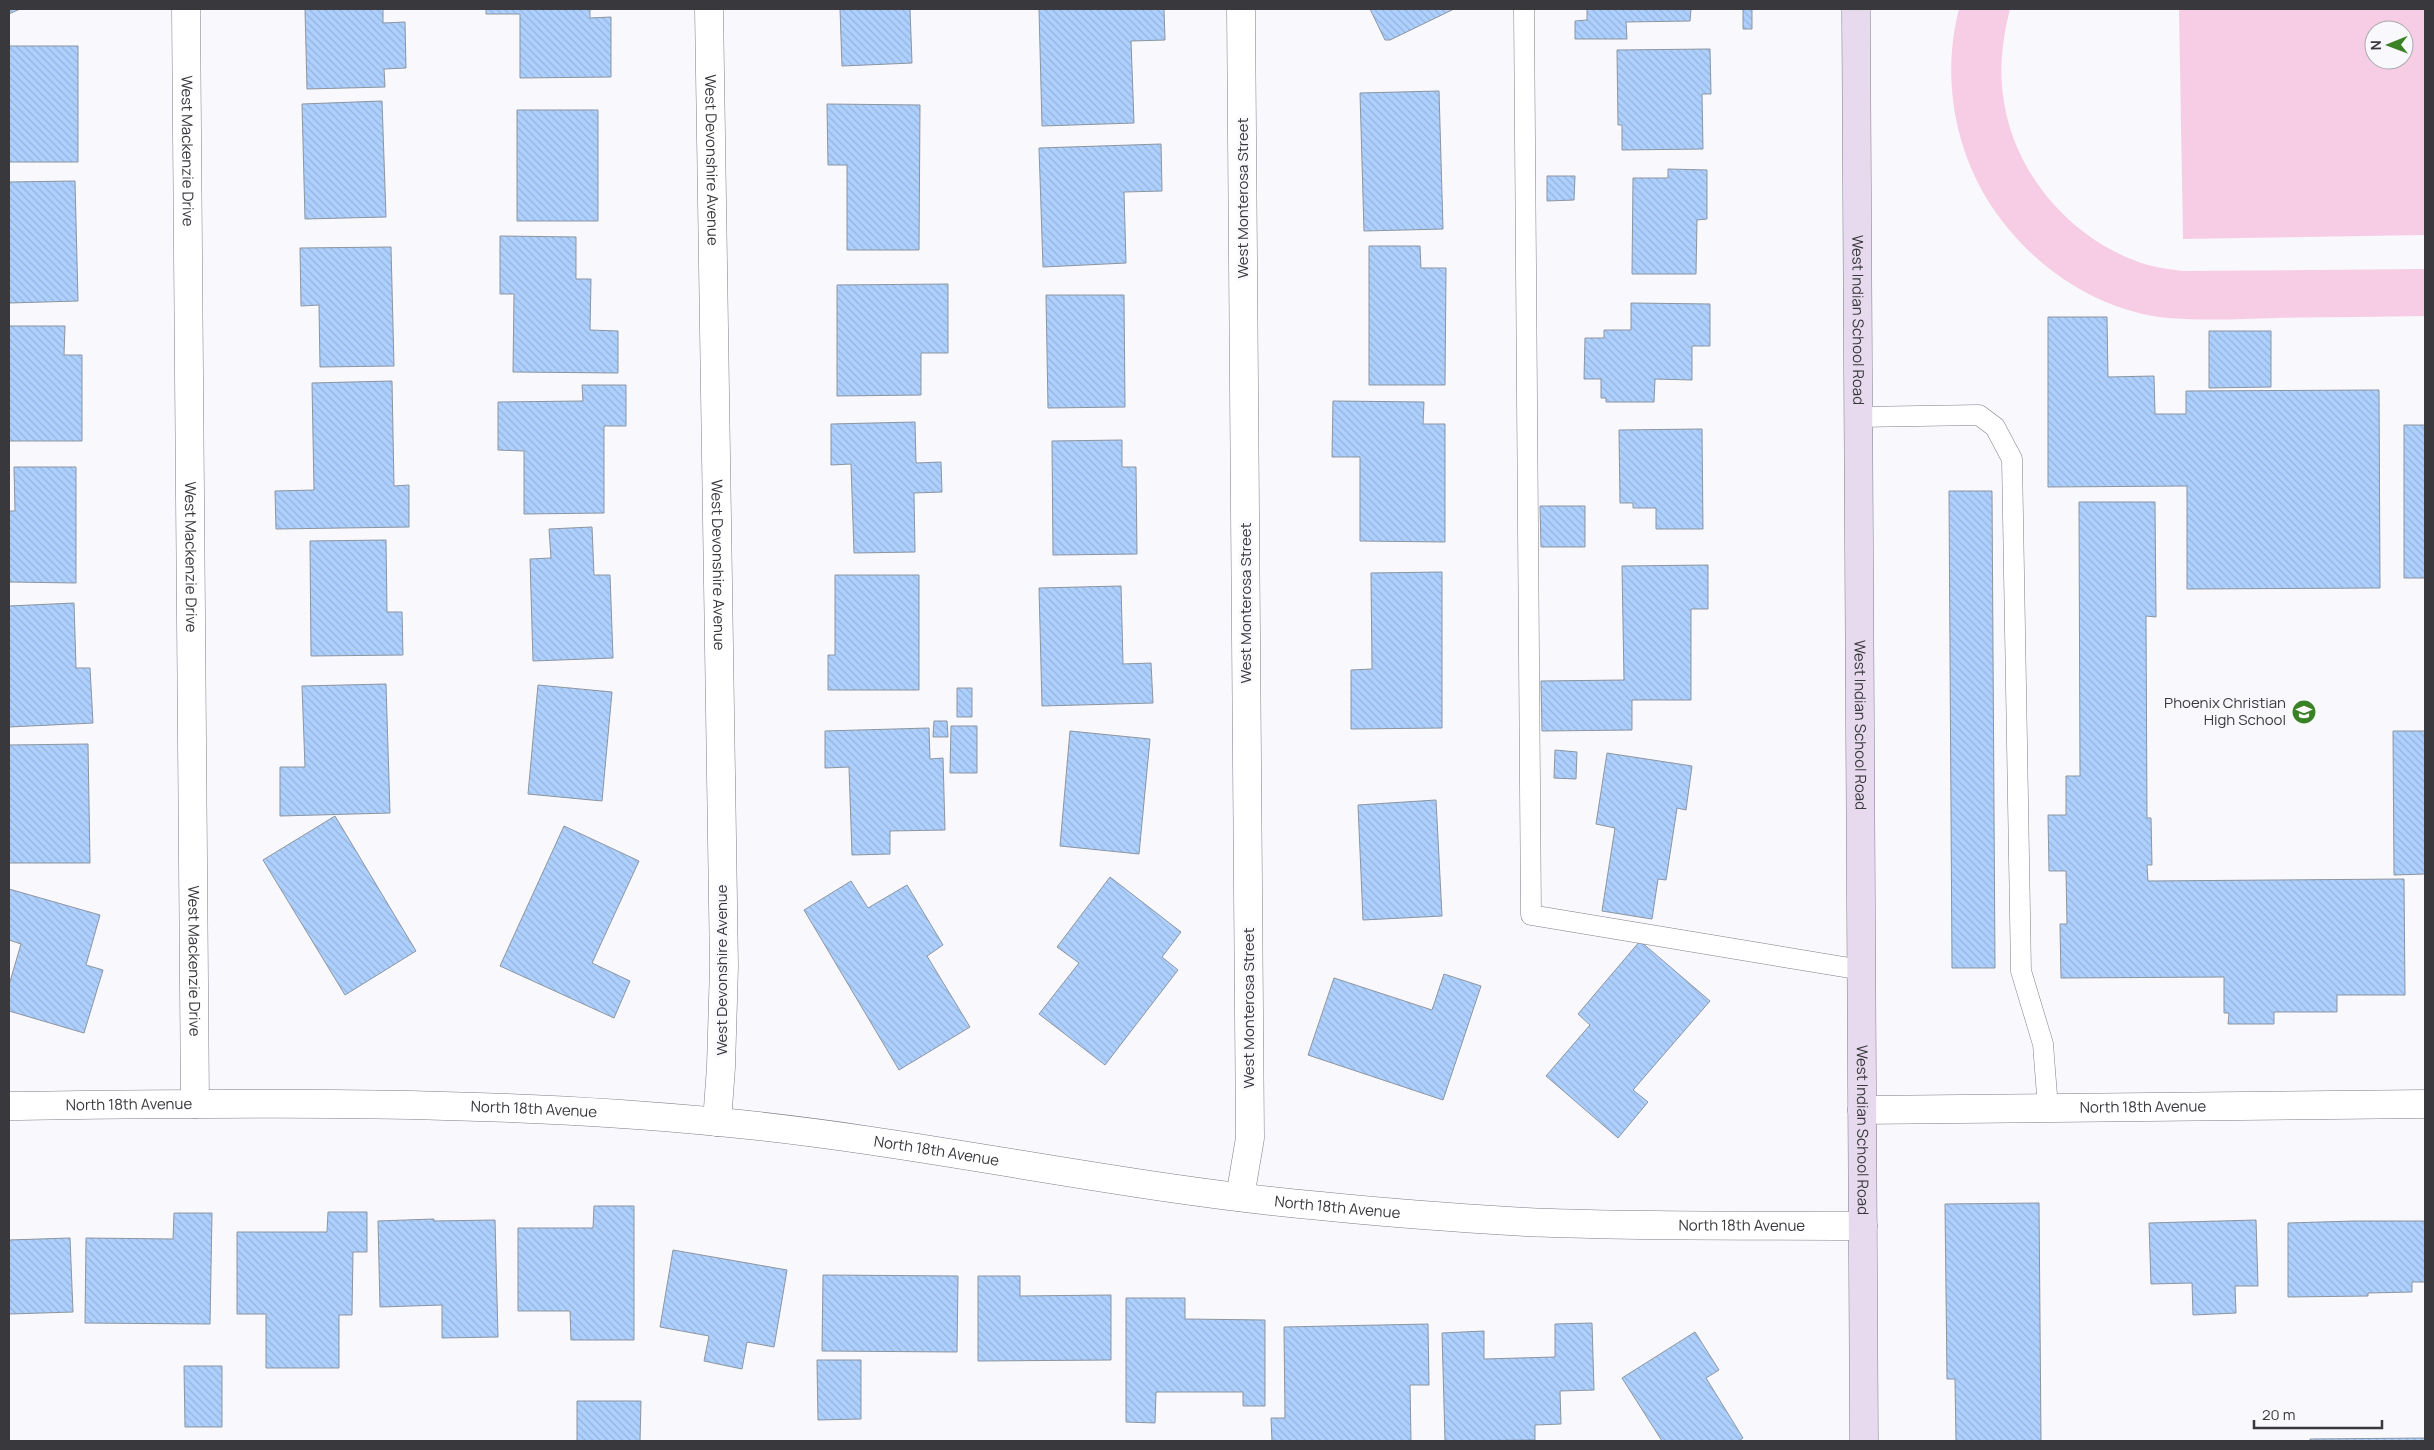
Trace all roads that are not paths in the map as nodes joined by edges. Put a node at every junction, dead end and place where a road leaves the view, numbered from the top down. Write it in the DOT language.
graph roads {
  1 [pos="186,9"];
  2 [pos="709,9"];
  3 [pos="1242,9"];
  4 [pos="1524,9"];
  5 [pos="1856,9"];
  6 [pos="1858,416"];
  7 [pos="1862,970"];
  8 [pos="194,1104"];
  9 [pos="2425,1104"];
  10 [pos="9,1106"];
  11 [pos="2048,1108"];
  12 [pos="1862,1110"];
  13 [pos="717,1122"];
  14 [pos="1240,1197"];
  15 [pos="1863,1226"];
  16 [pos="1864,1441"];
  1 -- 8 [label="street, West Mackenzie Drive"];
  2 -- 13 [label="street, West Devonshire Avenue"];
  3 -- 14 [label="street, West Monterosa Street"];
  4 -- 7 [label="lane"];
  5 -- 6 [label="main road, West Indian School Road"];
  6 -- 7 [label="main road, West Indian School Road"];
  6 -- 11 [label="lane"];
  7 -- 12 [label="main road, West Indian School Road"];
  8 -- 10 [label="street, North 18th Avenue"];
  8 -- 13 [label="street, North 18th Avenue"];
  9 -- 11 [label="street, North 18th Avenue"];
  11 -- 12 [label="street, North 18th Avenue"];
  12 -- 15 [label="main road, West Indian School Road"];
  13 -- 14 [label="street, North 18th Avenue"];
  14 -- 15 [label="street, North 18th Avenue"];
  15 -- 16 [label="main road, West Indian School Road"];
}
